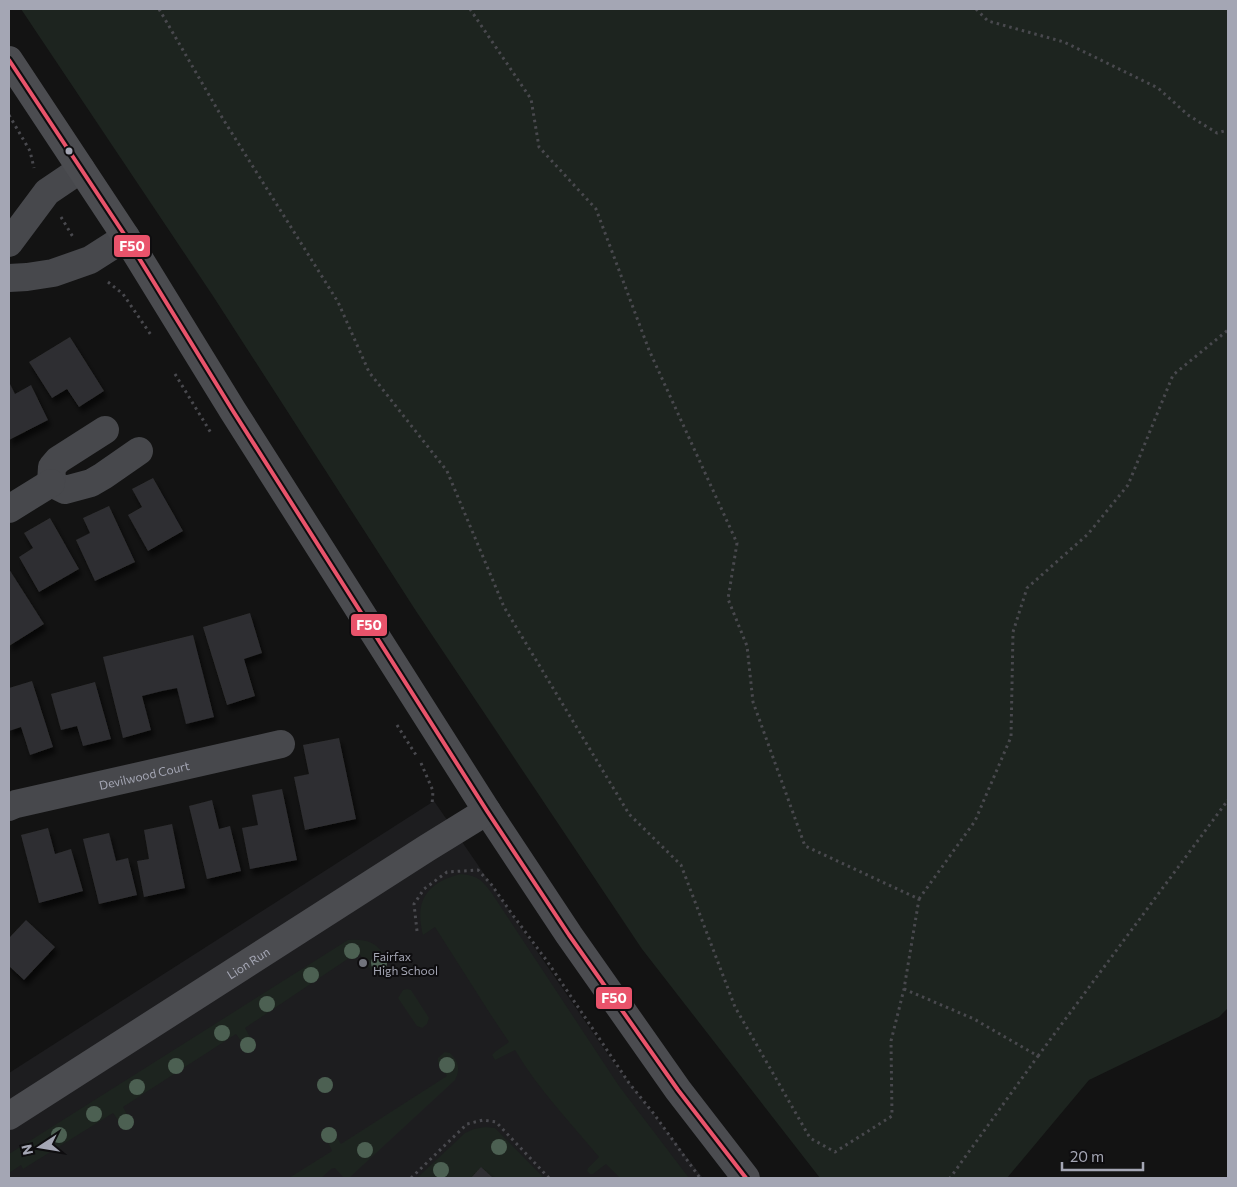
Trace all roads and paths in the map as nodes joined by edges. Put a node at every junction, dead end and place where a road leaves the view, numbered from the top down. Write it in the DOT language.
graph roads {
  1 [pos="159,9"];
  2 [pos="470,9"];
  3 [pos="976,9"];
  4 [pos="9,60"];
  5 [pos="9,115"];
  6 [pos="1228,130"];
  7 [pos="81,169"];
  8 [pos="48,192"];
  9 [pos="126,237"];
  10 [pos="9,242"];
  11 [pos="90,260"];
  12 [pos="9,278"];
  13 [pos="1228,330"];
  14 [pos="155,342"];
  15 [pos="173,371"];
  16 [pos="105,430"];
  17 [pos="214,438"];
  18 [pos="139,450"];
  19 [pos="51,483"];
  20 [pos="9,510"];
  21 [pos="393,718"];
  22 [pos="281,744"];
  23 [pos="1228,800"];
  24 [pos="432,805"];
  25 [pos="9,808"];
  26 [pos="487,811"];
  27 [pos="919,899"];
  28 [pos="417,931"];
  29 [pos="904,989"];
  30 [pos="1038,1056"];
  31 [pos="9,1116"];
  32 [pos="410,1178"];
  33 [pos="549,1178"];
  34 [pos="700,1178"];
  35 [pos="746,1178"];
  36 [pos="950,1178"];
  1 -- 29 [label="path"];
  2 -- 27 [label="path"];
  3 -- 6 [label="path"];
  4 -- 7 [label="main road"];
  5 -- 8 [label="path"];
  7 -- 8 [label="street"];
  7 -- 9 [label="main road"];
  8 -- 10 [label="street"];
  8 -- 11 [label="path"];
  9 -- 11 [label="street"];
  9 -- 26 [label="main road"];
  11 -- 12 [label="street"];
  11 -- 14 [label="path"];
  13 -- 27 [label="path"];
  15 -- 17 [label="path"];
  16 -- 19 [label="street"];
  18 -- 19 [label="street"];
  19 -- 20 [label="street"];
  21 -- 24 [label="path"];
  22 -- 25 [label="street, Devilwood Court"];
  23 -- 30 [label="path"];
  26 -- 31 [label="main road, Lion Run"];
  26 -- 35 [label="main road"];
  27 -- 29 [label="path"];
  28 -- 34 [label="path"];
  29 -- 30 [label="path"];
  30 -- 36 [label="path"];
  32 -- 33 [label="path"];
}
